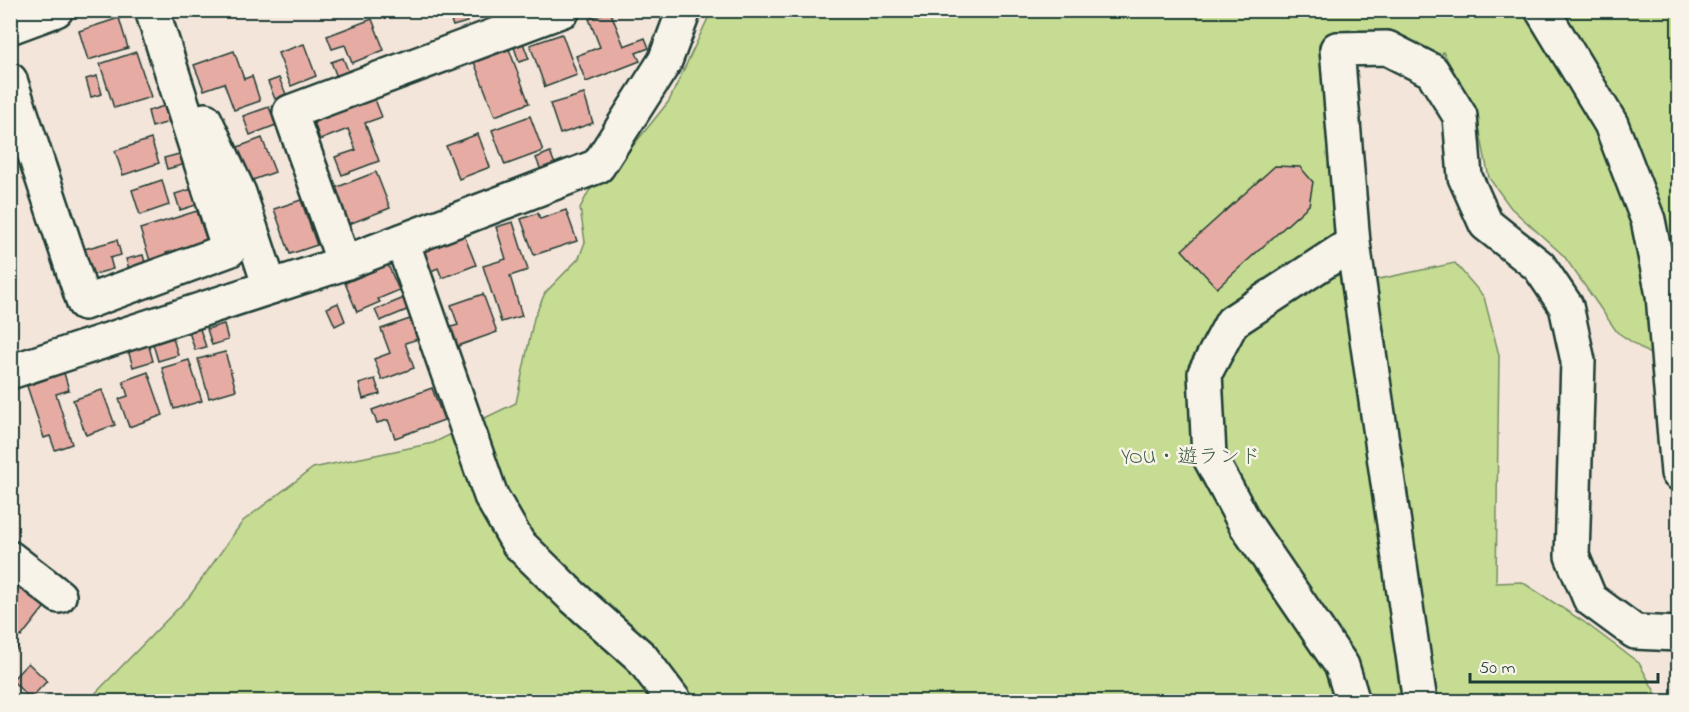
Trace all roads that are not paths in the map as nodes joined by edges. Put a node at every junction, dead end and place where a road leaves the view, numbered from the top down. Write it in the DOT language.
graph roads {
  1 [pos="56,10"];
  2 [pos="152,10"];
  3 [pos="563,10"];
  4 [pos="683,10"];
  5 [pos="1542,10"];
  6 [pos="10,27"];
  7 [pos="174,78"];
  8 [pos="10,80"];
  9 [pos="402,241"];
  10 [pos="1353,243"];
  11 [pos="344,263"];
  12 [pos="270,287"];
  13 [pos="10,372"];
  14 [pos="1678,473"];
  15 [pos="10,558"];
  16 [pos="60,596"];
  17 [pos="1678,634"];
  18 [pos="675,702"];
  19 [pos="1353,702"];
  20 [pos="1420,702"];
  1 -- 6 [label="street"];
  2 -- 7 [label="street"];
  3 -- 11 [label="street"];
  4 -- 9 [label="street"];
  5 -- 14 [label="street"];
  7 -- 8 [label="street"];
  7 -- 12 [label="street"];
  9 -- 11 [label="street"];
  9 -- 18 [label="street"];
  10 -- 17 [label="street"];
  10 -- 19 [label="street"];
  10 -- 20 [label="street"];
  11 -- 12 [label="street"];
  12 -- 13 [label="street"];
  15 -- 16 [label="street"];
}
